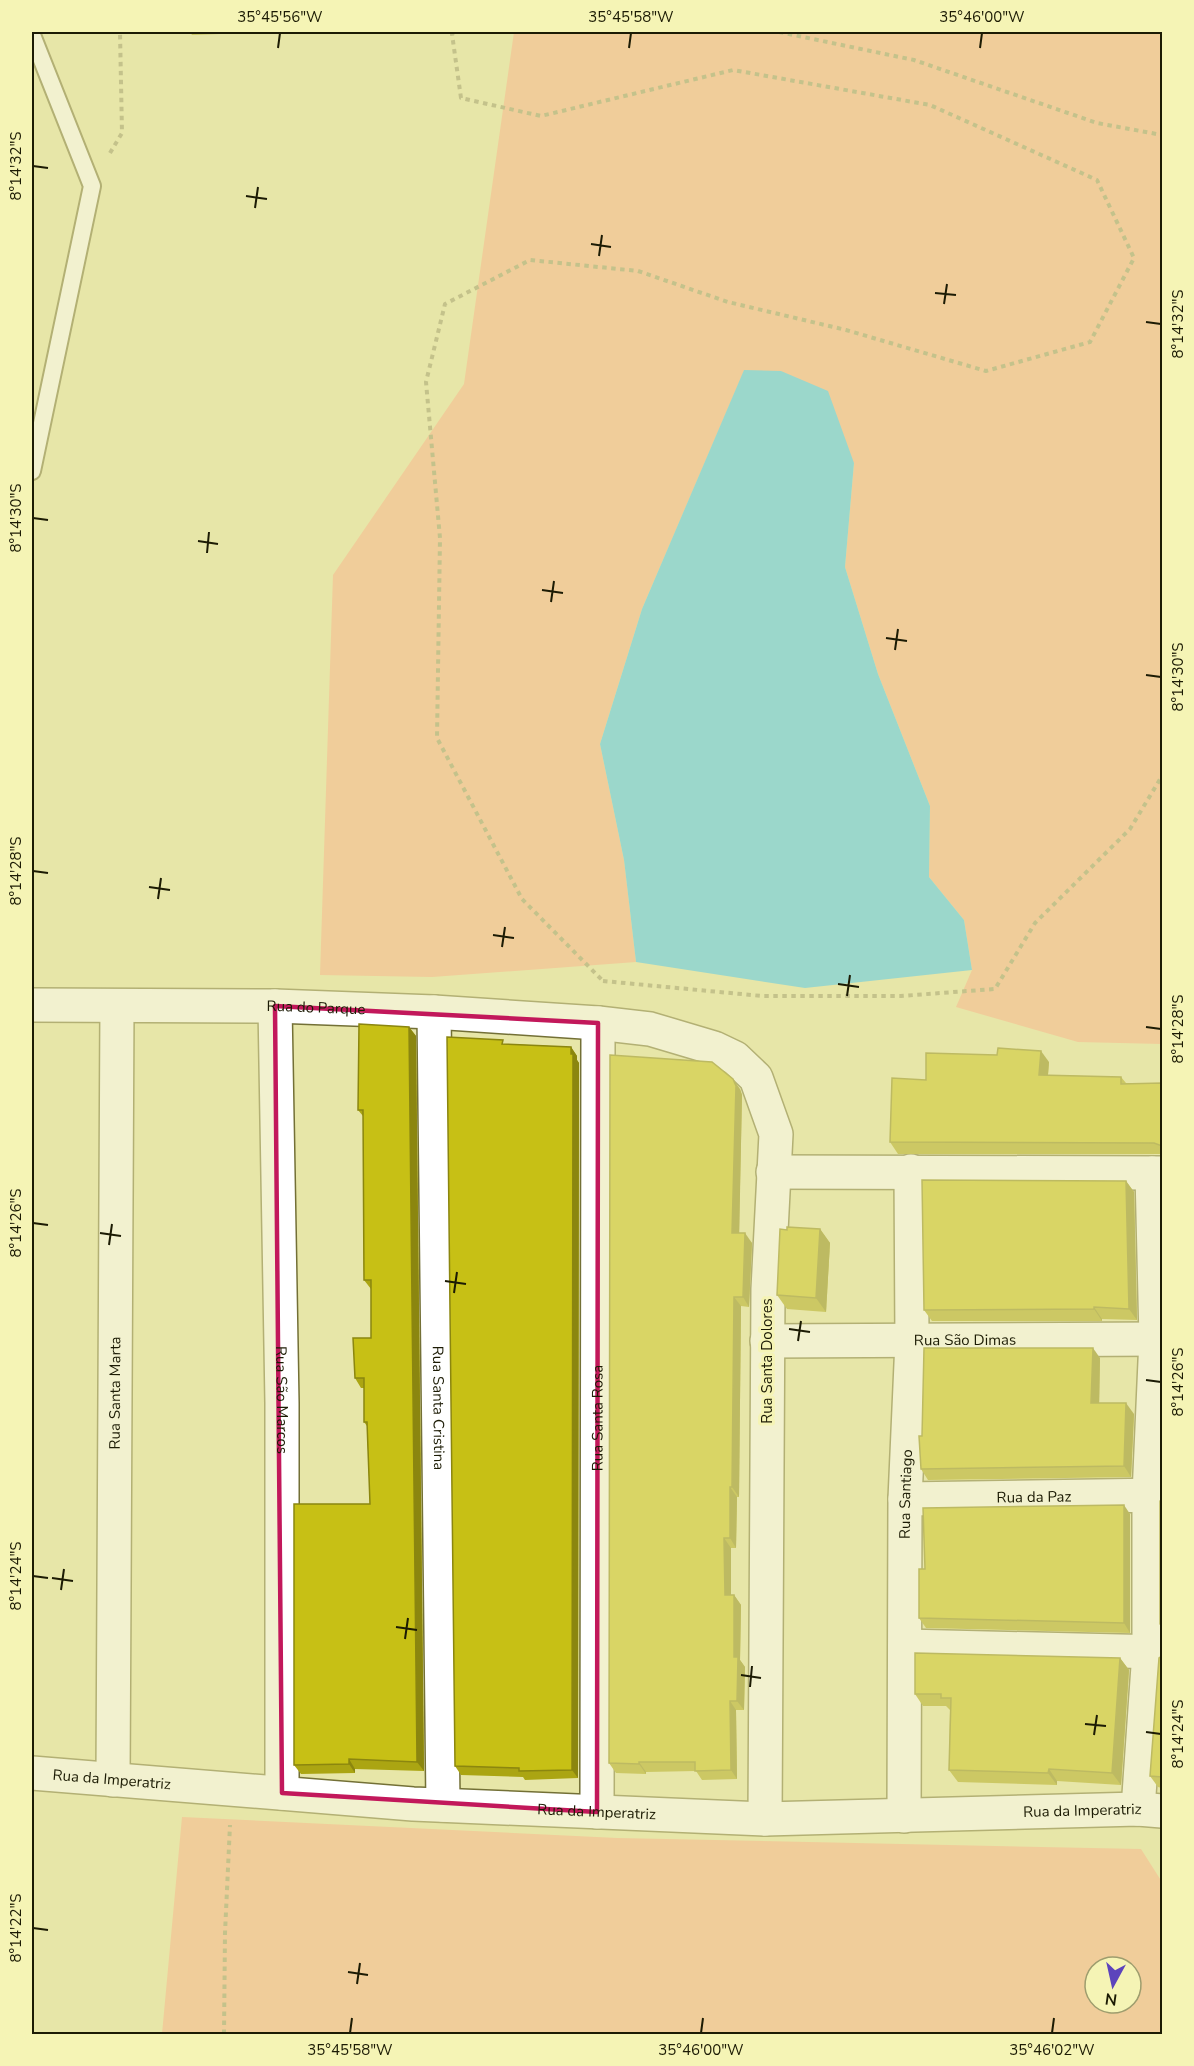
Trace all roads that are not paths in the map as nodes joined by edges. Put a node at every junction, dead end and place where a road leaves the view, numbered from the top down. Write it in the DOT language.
graph roads {
  1 [pos="32,35"];
  2 [pos="32,471"];
  3 [pos="32,1005"];
  4 [pos="117,1006"];
  5 [pos="275,1006"];
  6 [pos="434,1011"];
  7 [pos="598,1023"];
  8 [pos="911,1171"];
  9 [pos="774,1172"];
  10 [pos="1157,1173"];
  11 [pos="1159,1339"];
  12 [pos="767,1341"];
  13 [pos="912,1341"];
  14 [pos="1156,1495"];
  15 [pos="905,1499"];
  16 [pos="905,1646"];
  17 [pos="1156,1652"];
  18 [pos="32,1773"];
  19 [pos="113,1780"];
  20 [pos="282,1793"];
  21 [pos="443,1805"];
  22 [pos="1150,1810"];
  23 [pos="597,1812"];
  24 [pos="903,1816"];
  25 [pos="765,1820"];
  1 -- 2 [label="lane"];
  3 -- 4 [label="street, Rua do Parque"];
  4 -- 5 [label="street, Rua do Parque"];
  4 -- 19 [label="street, Rua Santa Marta"];
  5 -- 6 [label="street, Rua do Parque"];
  5 -- 20 [label="street, Rua São Marcos"];
  6 -- 7 [label="street, Rua do Parque"];
  6 -- 21 [label="street, Rua Santa Cristina"];
  7 -- 9 [label="street, Rua Santa Dolores"];
  7 -- 23 [label="street, Rua Santa Rosa"];
  8 -- 9 [label="street"];
  8 -- 10 [label="street"];
  8 -- 13 [label="street, Rua Santiago"];
  9 -- 12 [label="street, Rua Santa Dolores"];
  10 -- 11 [label="street"];
  11 -- 13 [label="street, Rua São Dimas"];
  11 -- 14 [label="street"];
  12 -- 13 [label="street, Rua São Dimas"];
  12 -- 25 [label="street, Rua Santa Dolores"];
  13 -- 15 [label="street, Rua Santiago"];
  14 -- 15 [label="street, Rua da Paz"];
  14 -- 17 [label="street"];
  15 -- 16 [label="street, Rua Santiago"];
  16 -- 17 [label="street"];
  16 -- 24 [label="street, Rua Santiago"];
  17 -- 22 [label="street"];
  18 -- 19 [label="street, Rua da Imperatriz"];
  19 -- 20 [label="street, Rua da Imperatriz"];
  20 -- 21 [label="street, Rua da Imperatriz"];
  21 -- 23 [label="street, Rua da Imperatriz"];
  22 -- 24 [label="street, Rua da Imperatriz"];
  23 -- 25 [label="street, Rua da Imperatriz"];
  24 -- 25 [label="street, Rua da Imperatriz"];
}
